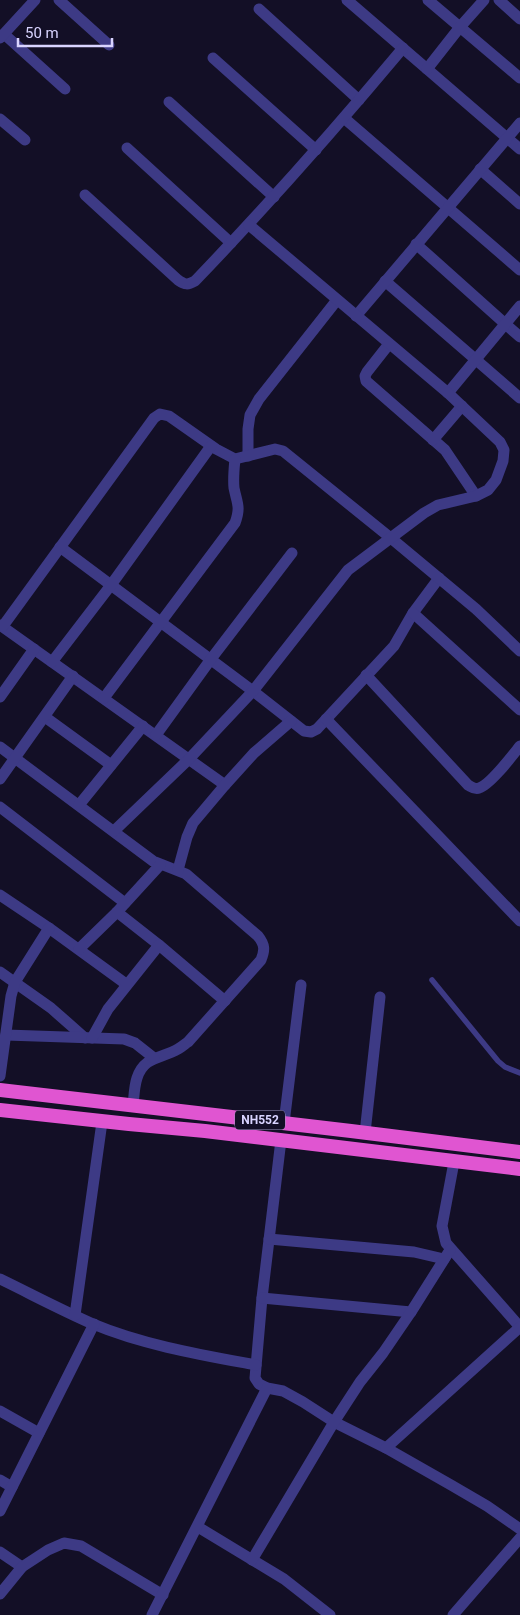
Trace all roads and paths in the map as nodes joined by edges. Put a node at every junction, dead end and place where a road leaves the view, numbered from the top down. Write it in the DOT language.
graph roads {
  1 [pos="34,0"];
  2 [pos="59,0"];
  3 [pos="347,0"];
  4 [pos="428,0"];
  5 [pos="484,0"];
  6 [pos="499,0"];
  7 [pos="259,9"];
  8 [pos="520,19"];
  9 [pos="460,27"];
  10 [pos="2,36"];
  11 [pos="108,45"];
  12 [pos="403,48"];
  13 [pos="213,58"];
  14 [pos="427,69"];
  15 [pos="520,78"];
  16 [pos="65,89"];
  17 [pos="359,100"];
  18 [pos="170,102"];
  19 [pos="344,118"];
  20 [pos="0,119"];
  21 [pos="520,123"];
  22 [pos="507,138"];
  23 [pos="25,140"];
  24 [pos="127,148"];
  25 [pos="520,149"];
  26 [pos="316,150"];
  27 [pos="480,169"];
  28 [pos="85,195"];
  29 [pos="274,197"];
  30 [pos="520,204"];
  31 [pos="447,208"];
  32 [pos="249,225"];
  33 [pos="231,243"];
  34 [pos="416,244"];
  35 [pos="520,270"];
  36 [pos="385,282"];
  37 [pos="337,300"];
  38 [pos="520,306"];
  39 [pos="356,316"];
  40 [pos="505,324"];
  41 [pos="520,337"];
  42 [pos="389,344"];
  43 [pos="476,359"];
  44 [pos="448,393"];
  45 [pos="520,398"];
  46 [pos="462,406"];
  47 [pos="433,440"];
  48 [pos="211,446"];
  49 [pos="248,456"];
  50 [pos="235,459"];
  51 [pos="476,496"];
  52 [pos="392,538"];
  53 [pos="60,547"];
  54 [pos="292,553"];
  55 [pos="439,578"];
  56 [pos="111,585"];
  57 [pos="413,613"];
  58 [pos="161,622"];
  59 [pos="1,626"];
  60 [pos="34,649"];
  61 [pos="520,651"];
  62 [pos="210,659"];
  63 [pos="52,662"];
  64 [pos="366,675"];
  65 [pos="73,676"];
  66 [pos="253,691"];
  67 [pos="0,697"];
  68 [pos="104,698"];
  69 [pos="520,710"];
  70 [pos="44,717"];
  71 [pos="326,719"];
  72 [pos="291,721"];
  73 [pos="142,726"];
  74 [pos="156,735"];
  75 [pos="520,746"];
  76 [pos="0,747"];
  77 [pos="16,758"];
  78 [pos="189,759"];
  79 [pos="111,765"];
  80 [pos="0,779"];
  81 [pos="225,785"];
  82 [pos="78,805"];
  83 [pos="0,807"];
  84 [pos="114,831"];
  85 [pos="160,865"];
  86 [pos="178,870"];
  87 [pos="0,895"];
  88 [pos="121,907"];
  89 [pos="518,916"];
  90 [pos="49,928"];
  91 [pos="159,945"];
  92 [pos="79,949"];
  93 [pos="0,972"];
  94 [pos="432,980"];
  95 [pos="15,982"];
  96 [pos="126,984"];
  97 [pos="301,985"];
  98 [pos="380,996"];
  99 [pos="225,1001"];
  100 [pos="6,1035"];
  101 [pos="89,1038"];
  102 [pos="154,1058"];
  103 [pos="520,1074"];
  104 [pos="0,1076"];
  105 [pos="0,1090"];
  106 [pos="133,1106"];
  107 [pos="0,1110"];
  108 [pos="102,1122"];
  109 [pos="284,1123"];
  110 [pos="365,1133"];
  111 [pos="281,1140"];
  112 [pos="520,1152"];
  113 [pos="454,1162"];
  114 [pos="520,1169"];
  115 [pos="269,1239"];
  116 [pos="447,1254"];
  117 [pos="0,1279"];
  118 [pos="262,1298"];
  119 [pos="411,1312"];
  120 [pos="75,1315"];
  121 [pos="94,1324"];
  122 [pos="520,1327"];
  123 [pos="256,1365"];
  124 [pos="267,1388"];
  125 [pos="0,1411"];
  126 [pos="334,1422"];
  127 [pos="39,1432"];
  128 [pos="386,1448"];
  129 [pos="0,1480"];
  130 [pos="12,1487"];
  131 [pos="0,1511"];
  132 [pos="198,1527"];
  133 [pos="520,1529"];
  134 [pos="520,1538"];
  135 [pos="0,1552"];
  136 [pos="252,1560"];
  137 [pos="22,1568"];
  138 [pos="0,1594"];
  139 [pos="163,1595"];
  140 [pos="152,1615"];
  141 [pos="330,1615"];
  142 [pos="454,1615"];
  1 -- 10 [label="street"];
  2 -- 11 [label="street"];
  3 -- 12 [label="street"];
  4 -- 9 [label="street"];
  5 -- 9 [label="street"];
  6 -- 8 [label="street"];
  7 -- 17 [label="street"];
  9 -- 14 [label="street"];
  9 -- 15 [label="street"];
  10 -- 16 [label="street"];
  12 -- 14 [label="street"];
  12 -- 17 [label="street"];
  13 -- 26 [label="street"];
  14 -- 22 [label="street"];
  17 -- 19 [label="street"];
  18 -- 29 [label="street"];
  19 -- 26 [label="street"];
  19 -- 31 [label="street"];
  20 -- 23 [label="street"];
  21 -- 22 [label="street"];
  22 -- 25 [label="street"];
  22 -- 27 [label="street"];
  24 -- 33 [label="street"];
  26 -- 29 [label="street"];
  27 -- 30 [label="street"];
  27 -- 31 [label="street"];
  28 -- 33 [label="street"];
  29 -- 32 [label="street"];
  31 -- 34 [label="street"];
  31 -- 35 [label="street"];
  32 -- 33 [label="street"];
  32 -- 37 [label="street"];
  34 -- 36 [label="street"];
  34 -- 40 [label="street"];
  36 -- 39 [label="street"];
  36 -- 43 [label="street"];
  37 -- 39 [label="street"];
  37 -- 49 [label="street"];
  38 -- 40 [label="street"];
  39 -- 42 [label="street"];
  40 -- 41 [label="street"];
  40 -- 43 [label="street"];
  42 -- 44 [label="street"];
  42 -- 47 [label="street"];
  43 -- 44 [label="street"];
  43 -- 45 [label="street"];
  44 -- 46 [label="street"];
  46 -- 47 [label="street"];
  46 -- 51 [label="street"];
  47 -- 51 [label="street"];
  48 -- 50 [label="street"];
  48 -- 53 [label="street"];
  48 -- 56 [label="street"];
  49 -- 50 [label="street"];
  49 -- 52 [label="street"];
  50 -- 58 [label="street"];
  51 -- 52 [label="street"];
  52 -- 55 [label="street"];
  52 -- 66 [label="street"];
  53 -- 56 [label="street"];
  53 -- 59 [label="street"];
  54 -- 62 [label="street"];
  55 -- 57 [label="street"];
  55 -- 61 [label="street"];
  56 -- 58 [label="street"];
  56 -- 63 [label="street"];
  57 -- 64 [label="street"];
  57 -- 69 [label="street"];
  58 -- 62 [label="street"];
  58 -- 68 [label="street"];
  59 -- 60 [label="street"];
  60 -- 63 [label="street"];
  60 -- 67 [label="street"];
  62 -- 66 [label="street"];
  62 -- 74 [label="street"];
  63 -- 65 [label="street"];
  64 -- 71 [label="street"];
  64 -- 75 [label="street"];
  65 -- 68 [label="street"];
  65 -- 70 [label="street"];
  66 -- 72 [label="street"];
  66 -- 78 [label="street"];
  68 -- 73 [label="street"];
  70 -- 77 [label="street"];
  70 -- 79 [label="street"];
  71 -- 72 [label="street"];
  71 -- 89 [label="street"];
  72 -- 81 [label="street"];
  73 -- 74 [label="street"];
  73 -- 79 [label="street"];
  74 -- 78 [label="street"];
  76 -- 77 [label="street"];
  77 -- 80 [label="street"];
  77 -- 82 [label="street"];
  78 -- 81 [label="street"];
  78 -- 84 [label="street"];
  79 -- 82 [label="street"];
  81 -- 86 [label="street"];
  82 -- 84 [label="street"];
  83 -- 88 [label="street"];
  84 -- 85 [label="street"];
  85 -- 86 [label="street"];
  85 -- 88 [label="street"];
  86 -- 99 [label="street"];
  87 -- 90 [label="street"];
  88 -- 91 [label="street"];
  88 -- 92 [label="street"];
  90 -- 92 [label="street"];
  90 -- 95 [label="street"];
  91 -- 96 [label="street"];
  91 -- 99 [label="street"];
  92 -- 96 [label="street"];
  93 -- 95 [label="street"];
  94 -- 103 [label="lane"];
  95 -- 100 [label="street"];
  95 -- 101 [label="street"];
  96 -- 101 [label="street"];
  97 -- 109 [label="street"];
  98 -- 110 [label="street"];
  99 -- 102 [label="street"];
  100 -- 101 [label="street"];
  100 -- 104 [label="street"];
  101 -- 102 [label="street"];
  102 -- 106 [label="street"];
  105 -- 106 [label="highway, NH552"];
  106 -- 109 [label="highway, NH552"];
  107 -- 108 [label="highway, NH552"];
  108 -- 111 [label="highway, NH552"];
  108 -- 120 [label="street"];
  109 -- 110 [label="highway, NH552"];
  110 -- 112 [label="highway, NH552"];
  111 -- 113 [label="highway, NH552"];
  111 -- 115 [label="street"];
  113 -- 114 [label="highway, NH552"];
  113 -- 116 [label="street"];
  115 -- 116 [label="street"];
  115 -- 118 [label="street"];
  116 -- 119 [label="street"];
  116 -- 122 [label="street"];
  117 -- 120 [label="street"];
  118 -- 119 [label="street"];
  118 -- 123 [label="street"];
  119 -- 126 [label="street"];
  120 -- 121 [label="street"];
  121 -- 123 [label="street"];
  121 -- 127 [label="street"];
  122 -- 128 [label="street"];
  123 -- 124 [label="street"];
  124 -- 126 [label="street"];
  124 -- 132 [label="street"];
  125 -- 127 [label="street"];
  126 -- 128 [label="street"];
  126 -- 136 [label="street"];
  127 -- 130 [label="street"];
  128 -- 133 [label="street"];
  129 -- 130 [label="street"];
  130 -- 131 [label="street"];
  132 -- 136 [label="street"];
  132 -- 139 [label="street"];
  134 -- 142 [label="street"];
  135 -- 137 [label="street"];
  136 -- 141 [label="street"];
  137 -- 138 [label="street"];
  137 -- 139 [label="street"];
  139 -- 140 [label="street"];
}
